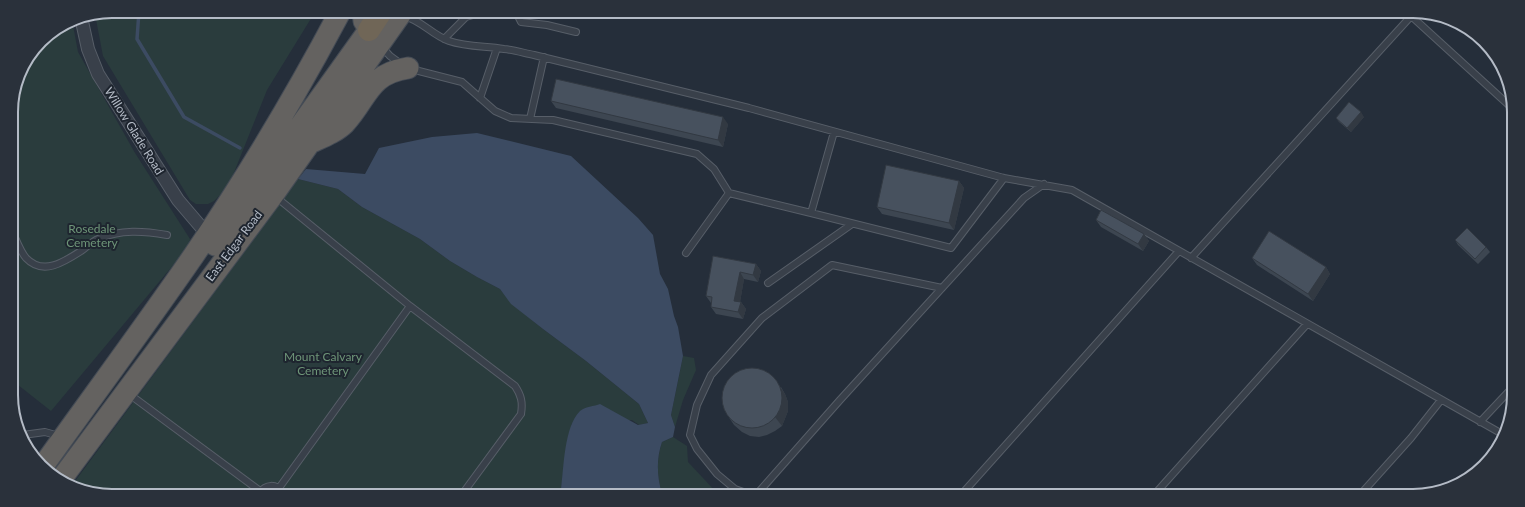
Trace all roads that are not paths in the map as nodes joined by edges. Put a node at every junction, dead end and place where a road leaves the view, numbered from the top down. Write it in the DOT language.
graph roads {
  1 [pos="337,18"];
  2 [pos="387,18"];
  3 [pos="411,18"];
  4 [pos="465,18"];
  5 [pos="519,18"];
  6 [pos="1408,18"];
  7 [pos="1414,18"];
  8 [pos="82,23"];
  9 [pos="371,29"];
  10 [pos="576,32"];
  11 [pos="444,39"];
  12 [pos="496,48"];
  13 [pos="544,58"];
  14 [pos="408,68"];
  15 [pos="480,98"];
  16 [pos="1506,103"];
  17 [pos="530,119"];
  18 [pos="834,132"];
  19 [pos="308,144"];
  20 [pos="1004,178"];
  21 [pos="1044,184"];
  22 [pos="729,193"];
  23 [pos="273,195"];
  24 [pos="811,213"];
  25 [pos="852,224"];
  26 [pos="207,234"];
  27 [pos="167,235"];
  28 [pos="18,243"];
  29 [pos="1179,251"];
  30 [pos="686,253"];
  31 [pos="1191,258"];
  32 [pos="768,283"];
  33 [pos="942,288"];
  34 [pos="410,306"];
  35 [pos="148,320"];
  36 [pos="1307,324"];
  37 [pos="125,391"];
  38 [pos="1507,392"];
  39 [pos="1441,400"];
  40 [pos="1480,422"];
  41 [pos="1499,432"];
  42 [pos="27,434"];
  43 [pos="63,437"];
  44 [pos="46,462"];
  45 [pos="64,475"];
  46 [pos="278,488"];
  47 [pos="255,489"];
  48 [pos="262,489"];
  49 [pos="466,489"];
  50 [pos="734,489"];
  51 [pos="761,489"];
  52 [pos="966,489"];
  53 [pos="1159,489"];
  54 [pos="1365,489"];
  1 -- 26 [label="highway"];
  2 -- 9 [label="highway"];
  3 -- 11 [label="lane"];
  4 -- 11 [label="lane"];
  5 -- 10 [label="lane"];
  6 -- 31 [label="lane"];
  7 -- 16 [label="lane"];
  8 -- 26 [label="street, Willow Glade Road"];
  9 -- 14 [label="lane"];
  9 -- 19 [label="highway, East Edgar Road"];
  9 -- 35 [label="highway"];
  11 -- 12 [label="lane"];
  12 -- 13 [label="lane"];
  12 -- 15 [label="lane"];
  13 -- 17 [label="lane"];
  13 -- 18 [label="lane"];
  14 -- 15 [label="lane"];
  14 -- 19 [label="highway"];
  15 -- 17 [label="lane"];
  17 -- 22 [label="lane"];
  18 -- 20 [label="lane"];
  18 -- 24 [label="lane"];
  19 -- 23 [label="highway, East Edgar Road"];
  20 -- 21 [label="lane"];
  20 -- 25 [label="lane"];
  21 -- 29 [label="lane"];
  21 -- 33 [label="lane"];
  22 -- 24 [label="lane"];
  22 -- 30 [label="lane"];
  23 -- 34 [label="lane"];
  23 -- 37 [label="highway, East Edgar Road"];
  24 -- 25 [label="lane"];
  25 -- 32 [label="lane"];
  26 -- 35 [label="highway"];
  27 -- 28 [label="lane"];
  29 -- 31 [label="lane"];
  29 -- 52 [label="lane"];
  31 -- 36 [label="lane"];
  33 -- 50 [label="lane"];
  33 -- 51 [label="lane"];
  34 -- 46 [label="lane"];
  34 -- 49 [label="lane"];
  35 -- 43 [label="highway"];
  36 -- 39 [label="lane"];
  36 -- 53 [label="lane"];
  37 -- 45 [label="highway, East Edgar Road"];
  37 -- 47 [label="lane"];
  38 -- 40 [label="lane"];
  39 -- 40 [label="lane"];
  39 -- 54 [label="lane"];
  40 -- 41 [label="lane"];
  42 -- 43 [label="lane"];
  43 -- 44 [label="highway"];
  46 -- 48 [label="lane"];
}
